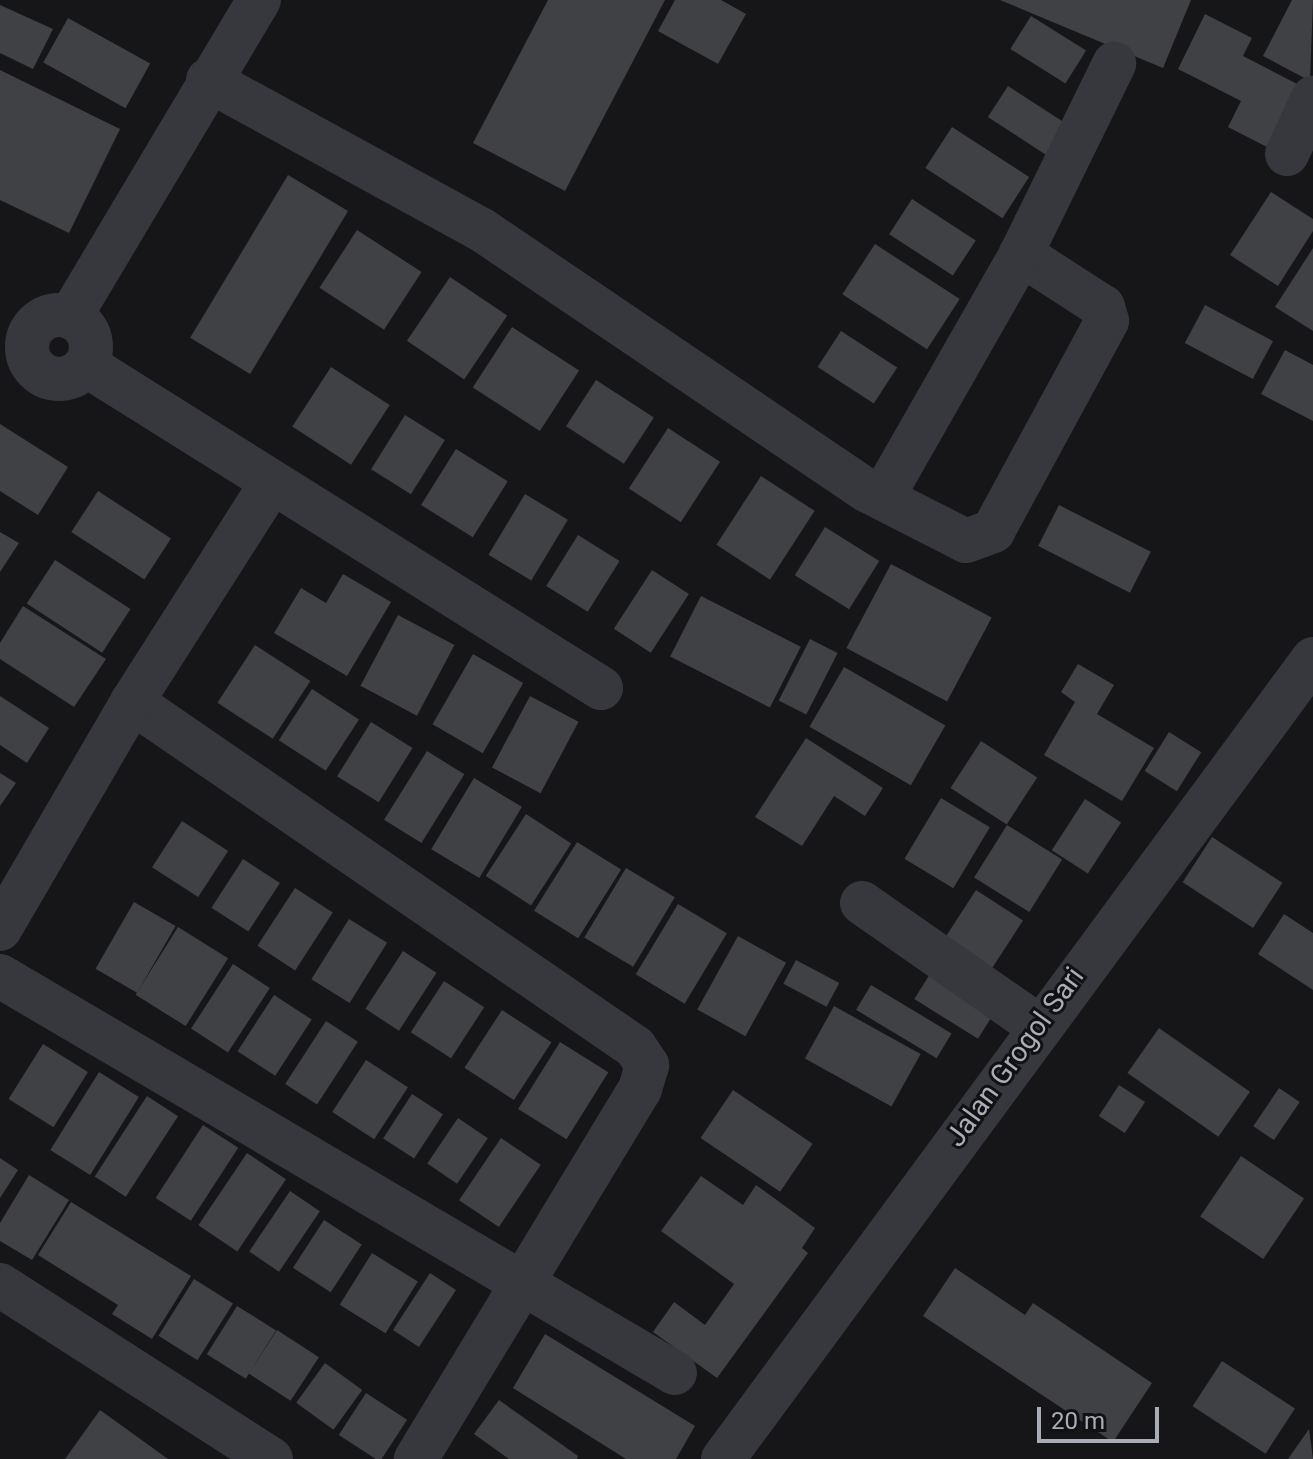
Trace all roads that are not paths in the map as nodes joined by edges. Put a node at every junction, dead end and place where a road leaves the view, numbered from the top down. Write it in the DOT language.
graph roads {
  1 [pos="259,0"];
  2 [pos="1114,64"];
  3 [pos="208,80"];
  4 [pos="1313,98"];
  5 [pos="1287,154"];
  6 [pos="1021,254"];
  7 [pos="70,317"];
  8 [pos="14,348"];
  9 [pos="86,365"];
  10 [pos="271,484"];
  11 [pos="882,498"];
  12 [pos="1313,659"];
  13 [pos="601,688"];
  14 [pos="132,702"];
  15 [pos="862,903"];
  16 [pos="0,929"];
  17 [pos="0,976"];
  18 [pos="1037,1025"];
  19 [pos="0,1285"];
  20 [pos="518,1287"];
  21 [pos="675,1373"];
  22 [pos="271,1459"];
  23 [pos="416,1459"];
  24 [pos="723,1459"];
  1 -- 3 [label="street"];
  2 -- 6 [label="street"];
  3 -- 7 [label="street"];
  3 -- 11 [label="street"];
  4 -- 5 [label="street"];
  6 -- 11 [label="street"];
  6 -- 11 [label="street"];
  7 -- 8 [label="street"];
  7 -- 9 [label="street"];
  8 -- 9 [label="street"];
  9 -- 10 [label="street"];
  10 -- 13 [label="street"];
  10 -- 14 [label="street"];
  12 -- 18 [label="street, Jalan Grogol Sari"];
  14 -- 16 [label="street"];
  14 -- 20 [label="street"];
  15 -- 18 [label="street"];
  17 -- 20 [label="street"];
  18 -- 24 [label="street, Jalan Grogol Sari"];
  19 -- 22 [label="street"];
  20 -- 21 [label="street"];
  20 -- 23 [label="street"];
}
